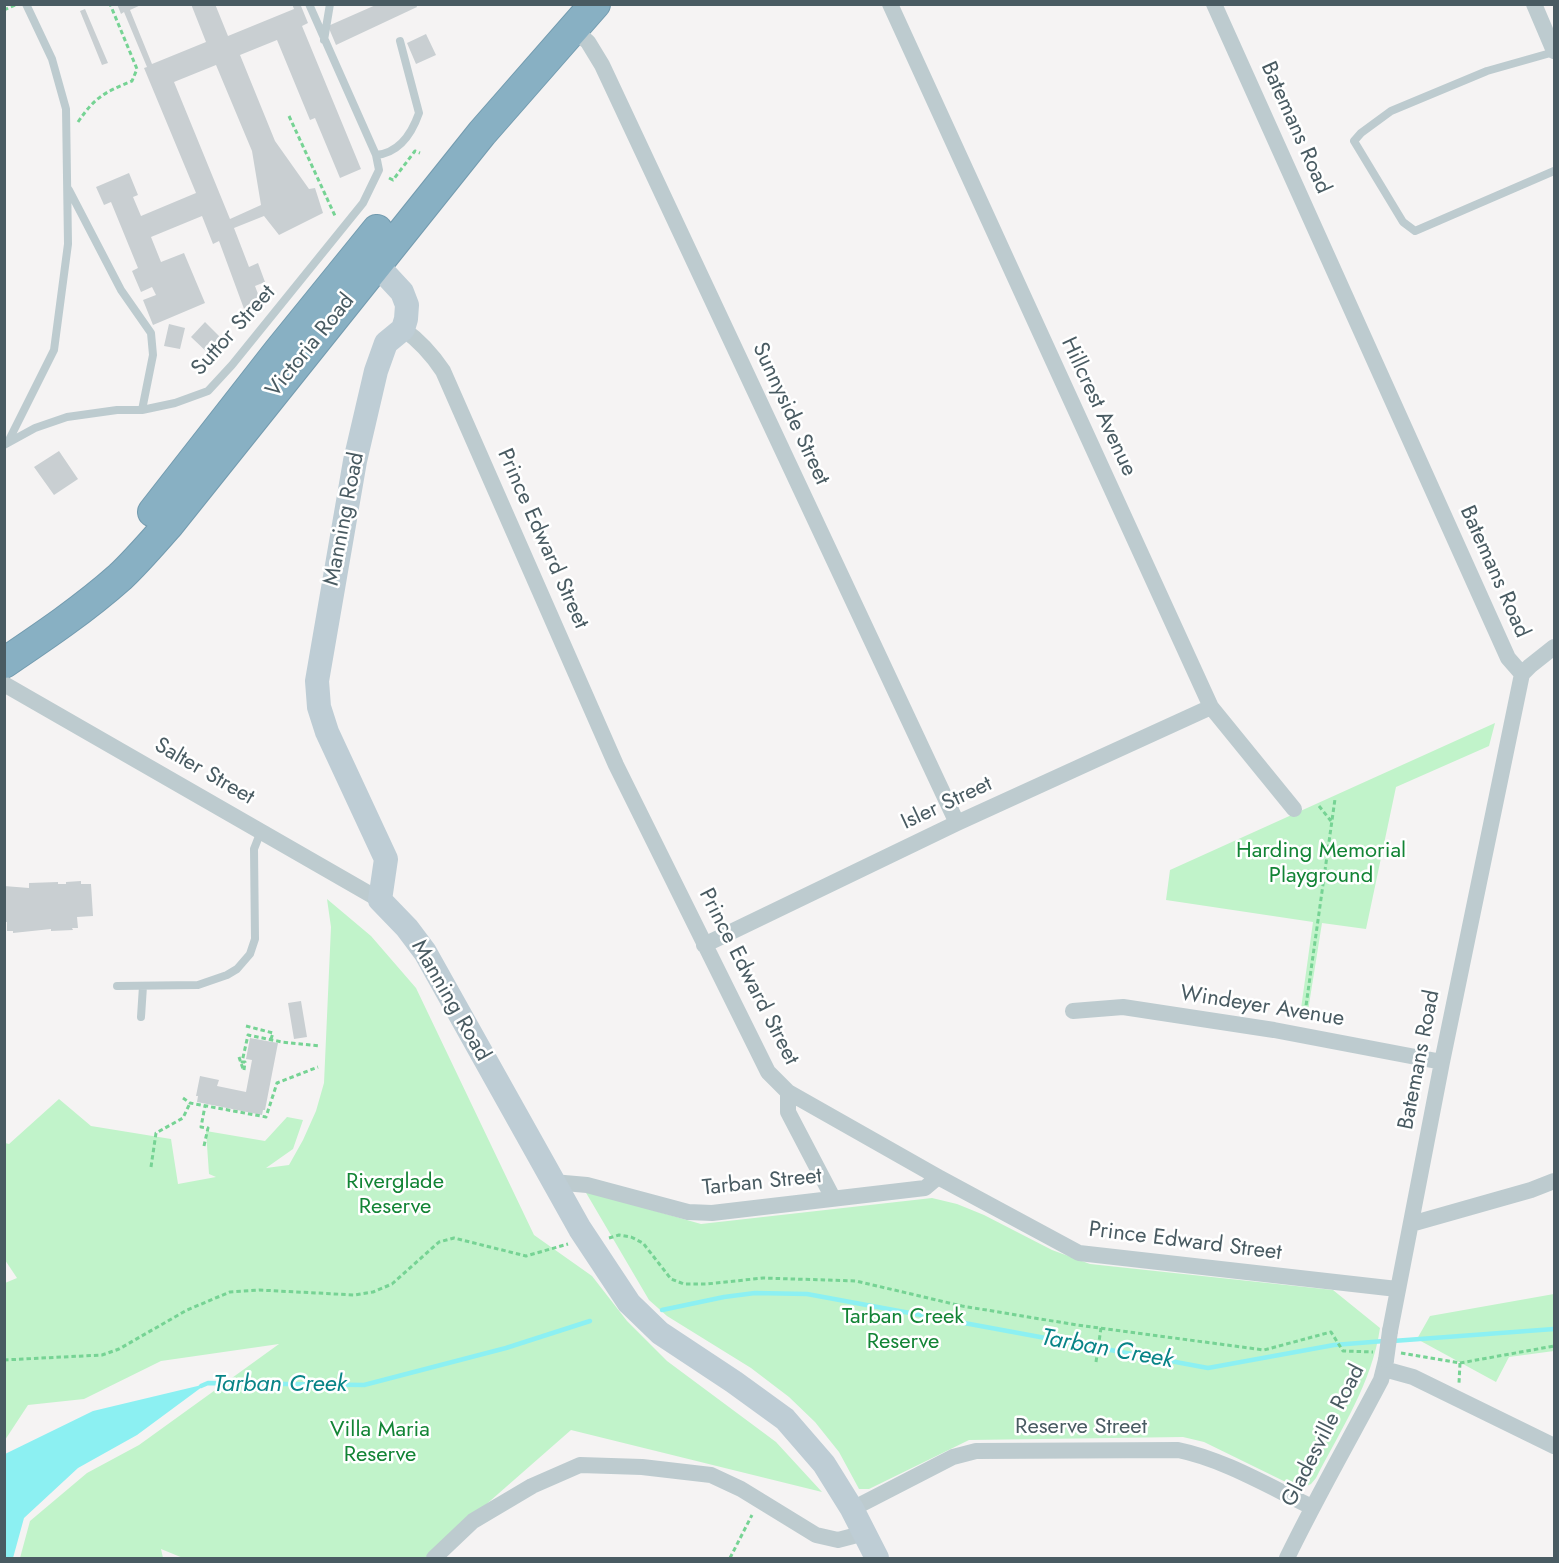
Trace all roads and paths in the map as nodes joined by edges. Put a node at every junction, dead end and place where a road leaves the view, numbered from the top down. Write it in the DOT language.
graph roads {
  1 [pos="17,4"];
  2 [pos="26,4"];
  3 [pos="110,4"];
  4 [pos="309,4"];
  5 [pos="330,4"];
  6 [pos="595,4"];
  7 [pos="890,4"];
  8 [pos="1214,4"];
  9 [pos="1534,4"];
  10 [pos="4,9"];
  11 [pos="572,17"];
  12 [pos="324,40"];
  13 [pos="400,41"];
  14 [pos="1554,52"];
  15 [pos="290,116"];
  16 [pos="67,148"];
  17 [pos="420,153"];
  18 [pos="376,155"];
  19 [pos="1554,171"];
  20 [pos="376,178"];
  21 [pos="68,187"];
  22 [pos="359,249"];
  23 [pos="403,329"];
  24 [pos="142,410"];
  25 [pos="6,445"];
  26 [pos="4,643"];
  27 [pos="1554,647"];
  28 [pos="4,663"];
  29 [pos="1522,674"];
  30 [pos="4,684"];
  31 [pos="1211,707"];
  32 [pos="1335,799"];
  33 [pos="1319,806"];
  34 [pos="1294,809"];
  35 [pos="1332,822"];
  36 [pos="957,823"];
  37 [pos="261,831"];
  38 [pos="380,900"];
  39 [pos="704,945"];
  40 [pos="143,986"];
  41 [pos="117,987"];
  42 [pos="1073,1011"];
  43 [pos="141,1017"];
  44 [pos="246,1026"];
  45 [pos="1302,1035"];
  46 [pos="271,1040"];
  47 [pos="320,1046"];
  48 [pos="239,1057"];
  49 [pos="1442,1062"];
  50 [pos="318,1067"];
  51 [pos="788,1092"];
  52 [pos="183,1098"];
  53 [pos="190,1102"];
  54 [pos="205,1106"];
  55 [pos="204,1146"];
  56 [pos="151,1167"];
  57 [pos="938,1178"];
  58 [pos="1554,1181"];
  59 [pos="553,1182"];
  60 [pos="833,1198"];
  61 [pos="1411,1224"];
  62 [pos="608,1238"];
  63 [pos="574,1249"];
  64 [pos="1397,1289"];
  65 [pos="1101,1328"];
  66 [pos="1390,1331"];
  67 [pos="1554,1346"];
  68 [pos="1343,1351"];
  69 [pos="4,1360"];
  70 [pos="1096,1360"];
  71 [pos="1460,1363"];
  72 [pos="1385,1365"];
  73 [pos="1554,1446"];
  74 [pos="759,1500"];
  75 [pos="1312,1507"];
  76 [pos="852,1509"];
  77 [pos="865,1533"];
  78 [pos="434,1558"];
  79 [pos="730,1558"];
  80 [pos="877,1558"];
  81 [pos="1287,1558"];
  1 -- 10 [label="path"];
  2 -- 16 [label="lane"];
  3 -- 16 [label="path"];
  4 -- 12 [label="lane"];
  5 -- 12 [label="lane"];
  6 -- 11 [label="highway, Victoria Road"];
  7 -- 31 [label="street, Hillcrest Avenue"];
  8 -- 29 [label="street, Batemans Road"];
  9 -- 14 [label="street"];
  11 -- 22 [label="highway, Victoria Road"];
  11 -- 36 [label="street, Sunnyside Street"];
  12 -- 18 [label="lane"];
  13 -- 18 [label="lane"];
  14 -- 19 [label="lane"];
  15 -- 22 [label="path"];
  16 -- 21 [label="lane"];
  17 -- 20 [label="path"];
  18 -- 20 [label="lane, Suttor Street"];
  20 -- 22 [label="lane, Suttor Street"];
  21 -- 24 [label="lane"];
  21 -- 25 [label="lane"];
  22 -- 23 [label="street"];
  22 -- 24 [label="lane, Suttor Street"];
  22 -- 26 [label="highway, Victoria Road"];
  22 -- 28 [label="highway, Victoria Road"];
  23 -- 38 [label="street, Manning Road"];
  23 -- 39 [label="street, Prince Edward Street"];
  24 -- 25 [label="lane, Suttor Street"];
  27 -- 29 [label="street"];
  29 -- 49 [label="street, Batemans Road"];
  30 -- 37 [label="street, Salter Street"];
  31 -- 34 [label="street, Hillcrest Avenue"];
  31 -- 36 [label="street, Isler Street"];
  32 -- 35 [label="path"];
  33 -- 35 [label="path"];
  35 -- 45 [label="path"];
  36 -- 39 [label="street, Isler Street"];
  37 -- 38 [label="street, Salter Street"];
  37 -- 40 [label="lane"];
  38 -- 59 [label="street, Manning Road"];
  39 -- 51 [label="street, Prince Edward Street"];
  40 -- 41 [label="lane"];
  40 -- 43 [label="lane"];
  42 -- 45 [label="street, Windeyer Avenue"];
  44 -- 46 [label="path"];
  45 -- 49 [label="street, Windeyer Avenue"];
  46 -- 47 [label="path"];
  46 -- 48 [label="path"];
  49 -- 61 [label="street, Batemans Road"];
  50 -- 54 [label="path"];
  51 -- 57 [label="street, Prince Edward Street"];
  51 -- 60 [label="street"];
  52 -- 53 [label="path"];
  53 -- 54 [label="path"];
  53 -- 56 [label="path"];
  54 -- 55 [label="path"];
  57 -- 60 [label="street, Tarban Street"];
  57 -- 64 [label="street, Prince Edward Street"];
  58 -- 61 [label="street"];
  59 -- 60 [label="street, Tarban Street"];
  59 -- 76 [label="street, Manning Road"];
  61 -- 64 [label="street, Batemans Road"];
  62 -- 65 [label="path"];
  63 -- 69 [label="path"];
  64 -- 66 [label="street, Batemans Road"];
  65 -- 68 [label="path"];
  65 -- 70 [label="path"];
  66 -- 72 [label="street, Gladesville Road, bridge"];
  67 -- 71 [label="path"];
  72 -- 73 [label="street"];
  72 -- 75 [label="street, Gladesville Road"];
  74 -- 77 [label="street"];
  74 -- 78 [label="street"];
  74 -- 79 [label="path"];
  75 -- 76 [label="street, Reserve Street"];
  75 -- 81 [label="street, Gladesville Road"];
  76 -- 77 [label="street, Manning Road"];
  77 -- 80 [label="street, Manning Road"];
}
